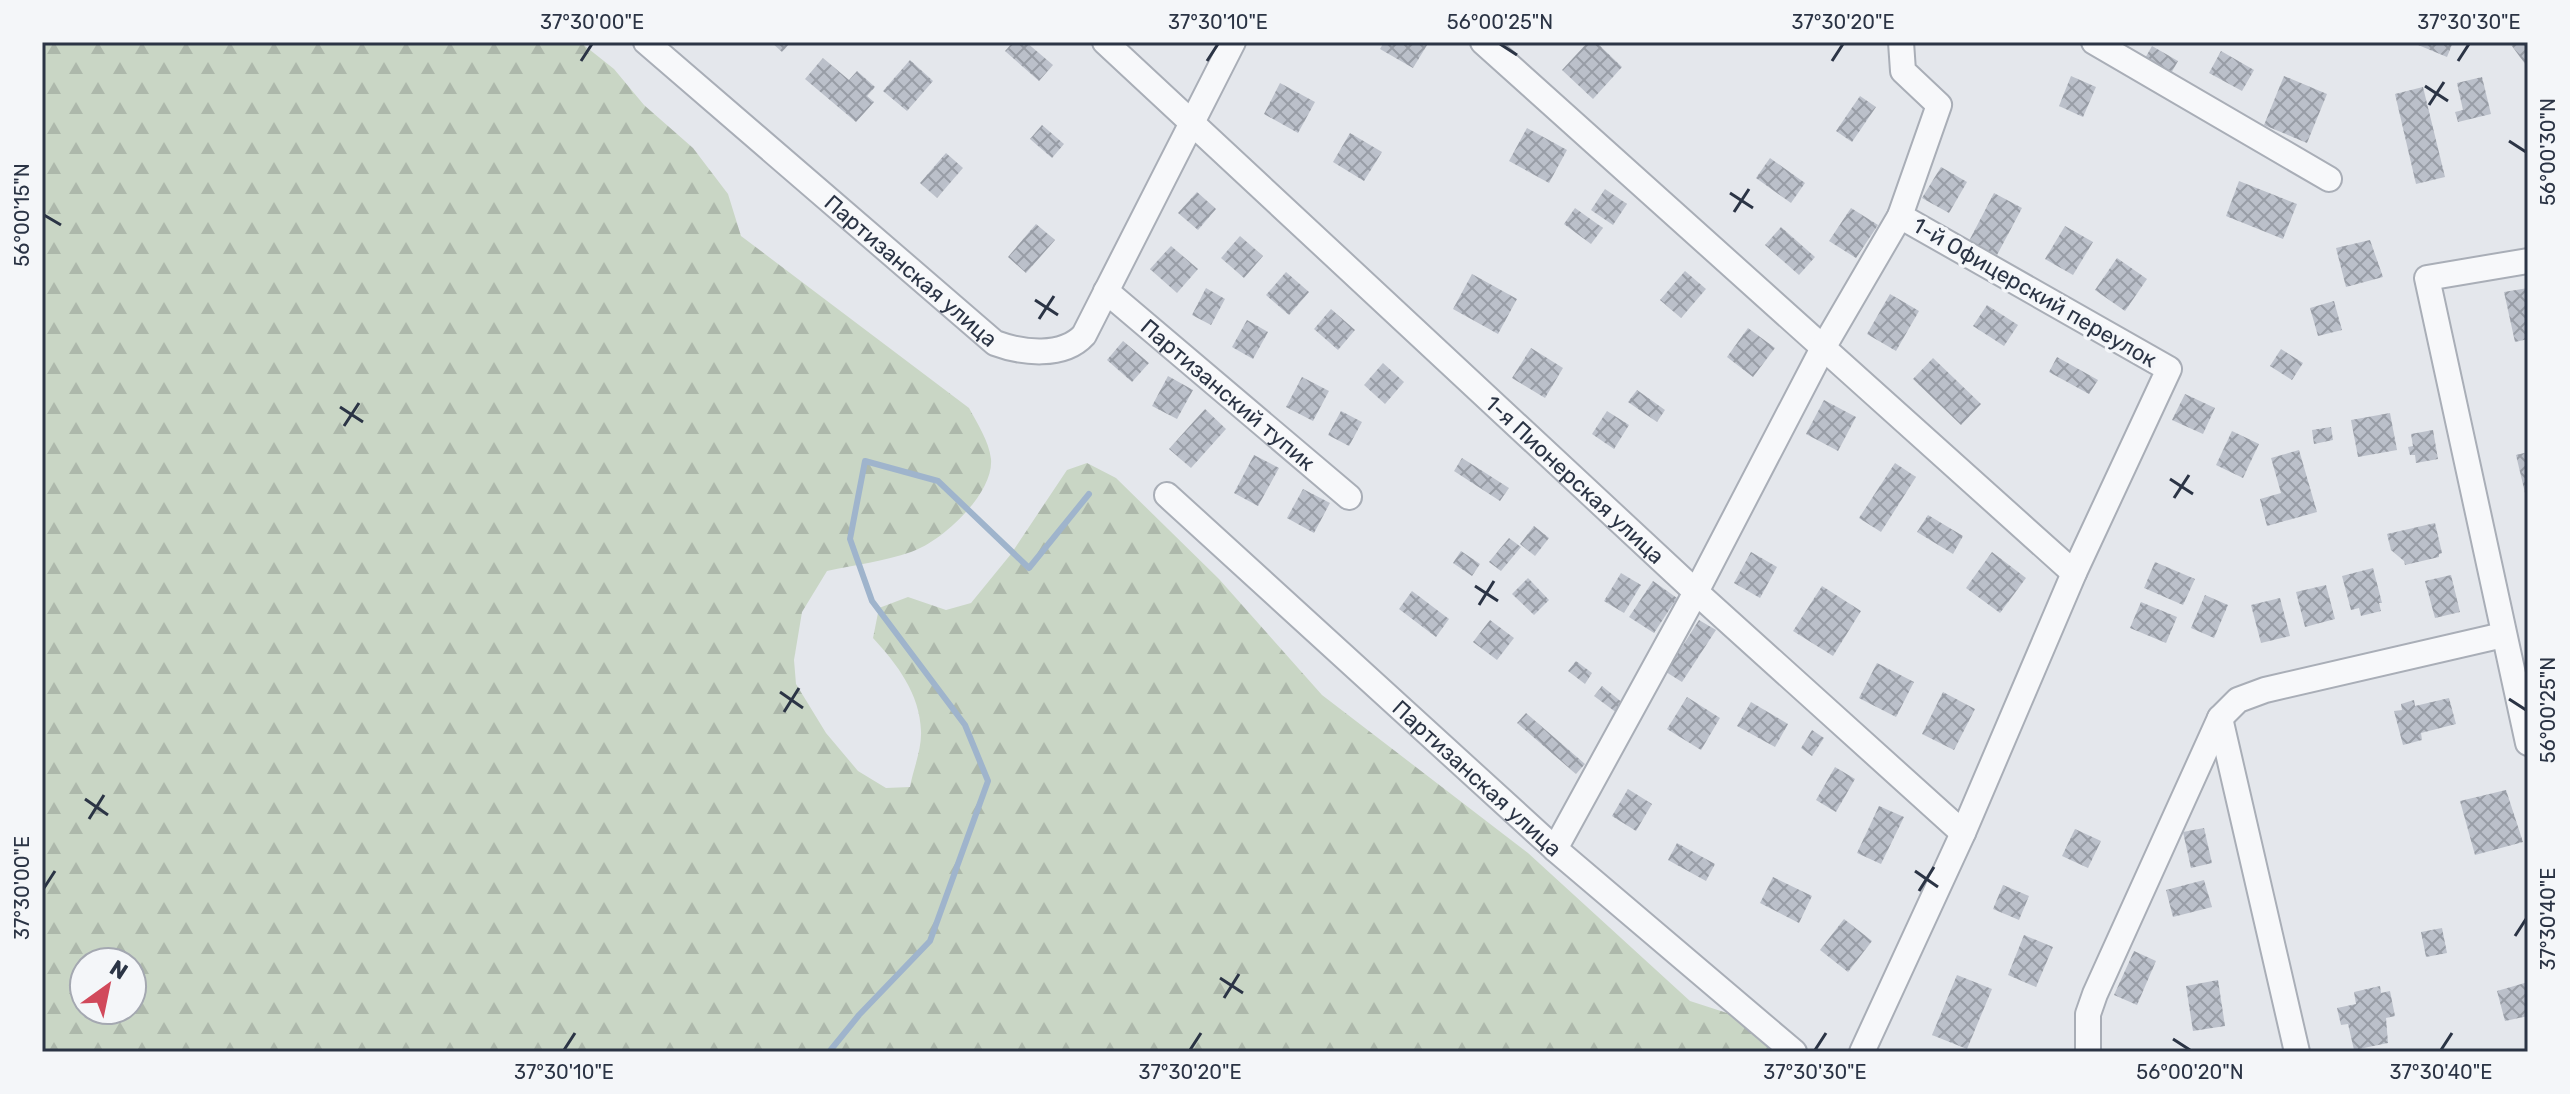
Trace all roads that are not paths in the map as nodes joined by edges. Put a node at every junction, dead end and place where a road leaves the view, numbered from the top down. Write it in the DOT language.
graph roads {
  1 [pos="646,42"];
  2 [pos="1105,42"];
  3 [pos="1233,42"];
  4 [pos="1483,42"];
  5 [pos="1901,42"];
  6 [pos="2094,42"];
  7 [pos="1192,120"];
  8 [pos="2329,179"];
  9 [pos="1900,216"];
  10 [pos="2528,261"];
  11 [pos="1106,291"];
  12 [pos="1823,348"];
  13 [pos="1167,495"];
  14 [pos="1349,497"];
  15 [pos="2074,573"];
  16 [pos="1696,592"];
  17 [pos="2503,635"];
  18 [pos="2220,718"];
  19 [pos="2528,743"];
  20 [pos="1963,833"];
  21 [pos="1555,849"];
  22 [pos="1794,1052"];
  23 [pos="1862,1052"];
  24 [pos="2088,1052"];
  25 [pos="2297,1052"];
  1 -- 11 [label="street, Партизанская улица"];
  2 -- 7 [label="street, 1-я Пионерская улица"];
  3 -- 7 [label="street, Партизанская улица"];
  4 -- 12 [label="street"];
  5 -- 9 [label="street"];
  6 -- 8 [label="street"];
  7 -- 11 [label="street, Партизанская улица"];
  7 -- 16 [label="street, 1-я Пионерская улица"];
  9 -- 12 [label="street"];
  9 -- 15 [label="street, 1-й Офицерский переулок"];
  10 -- 17 [label="street"];
  11 -- 14 [label="street, Партизанский тупик"];
  12 -- 15 [label="street"];
  12 -- 16 [label="street"];
  13 -- 21 [label="street, Партизанская улица"];
  15 -- 20 [label="street"];
  16 -- 20 [label="street, 1-я Пионерская улица"];
  16 -- 21 [label="street"];
  17 -- 18 [label="street"];
  17 -- 19 [label="street"];
  18 -- 24 [label="street"];
  18 -- 25 [label="street"];
  20 -- 23 [label="street"];
  21 -- 22 [label="street, Партизанская улица"];
}
